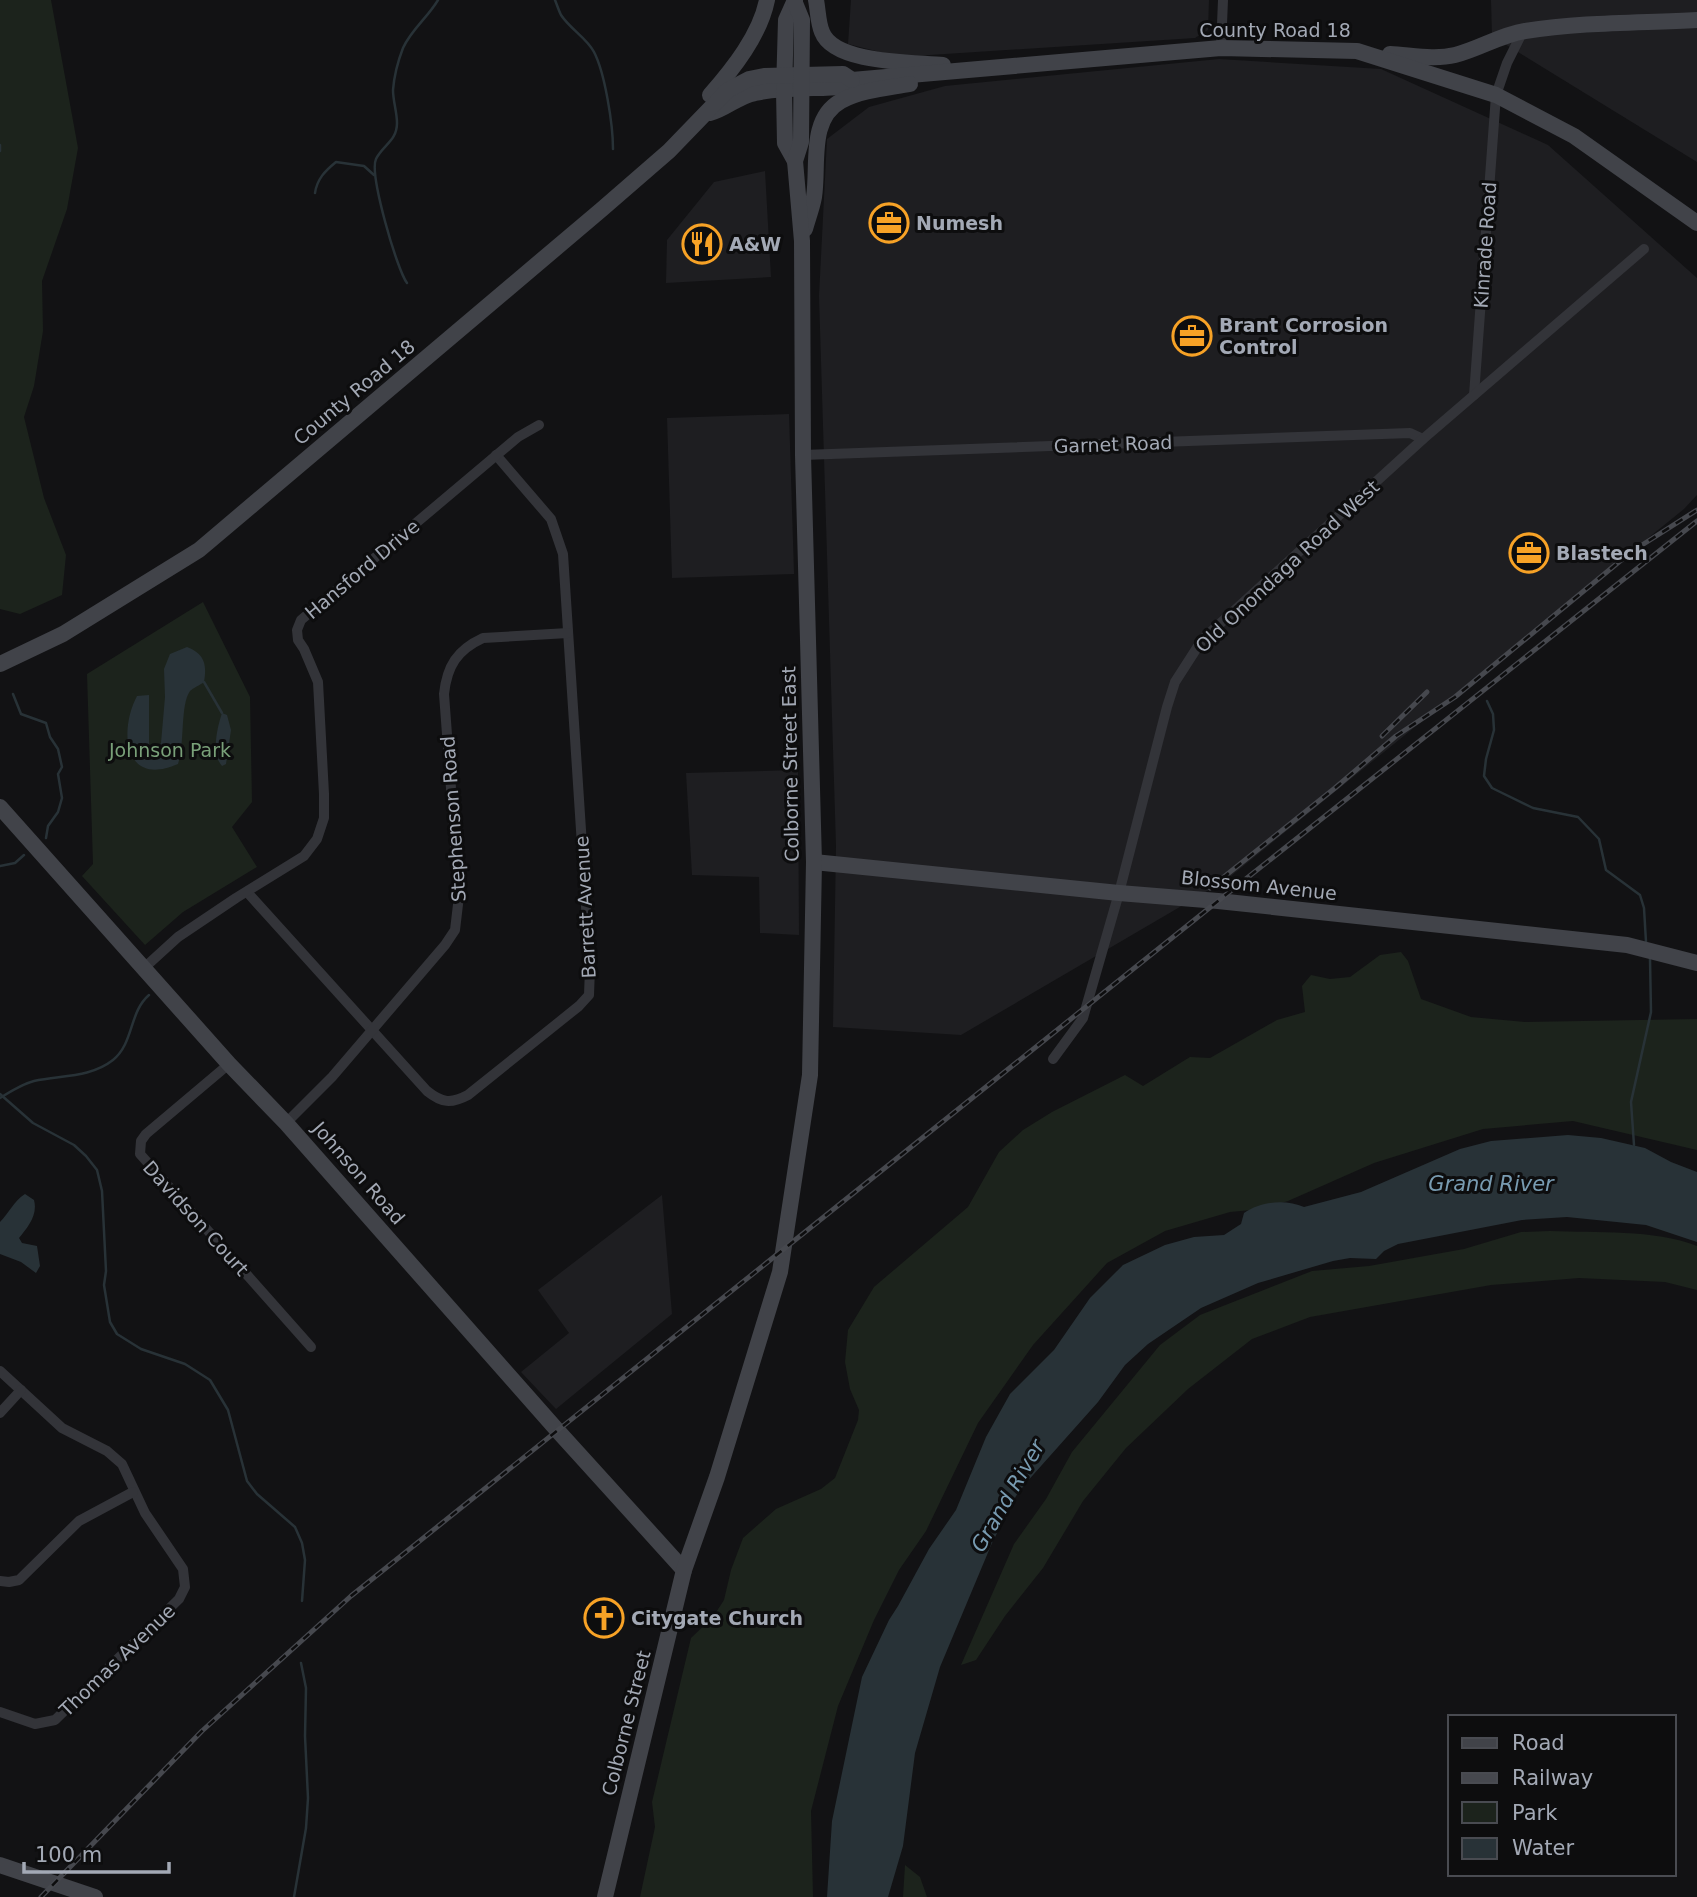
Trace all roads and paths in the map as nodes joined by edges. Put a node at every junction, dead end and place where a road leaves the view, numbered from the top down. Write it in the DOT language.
graph roads {
  1 [pos="768,0"];
  2 [pos="816,0"];
  3 [pos="1223,0"];
  4 [pos="795,1"];
  5 [pos="1697,20"];
  6 [pos="1523,31"];
  7 [pos="1222,48"];
  8 [pos="1357,51"];
  9 [pos="984,68"];
  10 [pos="793,83"];
  11 [pos="1496,95"];
  12 [pos="664,155"];
  13 [pos="1697,223"];
  14 [pos="802,241"];
  15 [pos="1644,249"];
  16 [pos="1474,395"];
  17 [pos="539,425"];
  18 [pos="1423,439"];
  19 [pos="803,455"];
  20 [pos="496,456"];
  21 [pos="568,632"];
  22 [pos="0,664"];
  23 [pos="0,807"];
  24 [pos="814,862"];
  25 [pos="247,892"];
  26 [pos="1119,893"];
  27 [pos="1697,963"];
  28 [pos="144,968"];
  29 [pos="370,1029"];
  30 [pos="1054,1059"];
  31 [pos="229,1064"];
  32 [pos="286,1123"];
  33 [pos="311,1347"];
  34 [pos="753,1360"];
  35 [pos="0,1371"];
  36 [pos="21,1390"];
  37 [pos="0,1413"];
  38 [pos="133,1492"];
  39 [pos="684,1570"];
  40 [pos="0,1581"];
  41 [pos="0,1712"];
  42 [pos="0,1865"];
  43 [pos="95,1897"];
  44 [pos="605,1897"];
  1 -- 12 [label="main road"];
  2 -- 9 [label="main road"];
  3 -- 7 [label="street"];
  4 -- 10 [label="main road, Colborne Street East"];
  5 -- 6 [label="main road"];
  6 -- 8 [label="main road"];
  6 -- 11 [label="street, Kinrade Road"];
  7 -- 8 [label="main road, County Road 18"];
  7 -- 9 [label="main road, County Road 18"];
  8 -- 11 [label="main road, County Road 18"];
  9 -- 10 [label="main road, County Road 18"];
  9 -- 14 [label="main road"];
  10 -- 12 [label="main road, County Road 18"];
  10 -- 14 [label="main road, Colborne Street East"];
  11 -- 13 [label="main road, County Road 18"];
  11 -- 16 [label="street, Kinrade Road"];
  12 -- 22 [label="main road, County Road 18"];
  14 -- 19 [label="main road, Colborne Street East"];
  15 -- 16 [label="street, Old Onondaga Road West"];
  16 -- 18 [label="street, Old Onondaga Road West"];
  17 -- 20 [label="street, Hansford Drive"];
  18 -- 19 [label="street, Garnet Road"];
  18 -- 26 [label="street, Old Onondaga Road West"];
  19 -- 24 [label="main road, Colborne Street East"];
  20 -- 21 [label="street, Barrett Avenue"];
  20 -- 25 [label="street, Hansford Drive"];
  21 -- 29 [label="street, Stephenson Road"];
  21 -- 29 [label="street, Barrett Avenue"];
  23 -- 28 [label="main road, Johnson Road"];
  24 -- 26 [label="main road, Blossom Avenue"];
  24 -- 34 [label="main road, Colborne Street East"];
  25 -- 28 [label="street, Hansford Drive"];
  25 -- 29 [label="street, Barrett Avenue"];
  26 -- 27 [label="main road, Blossom Avenue"];
  26 -- 30 [label="street, Old Onondaga Road West"];
  28 -- 31 [label="main road, Johnson Road"];
  29 -- 32 [label="street, Stephenson Road"];
  31 -- 32 [label="main road, Johnson Road"];
  31 -- 33 [label="street, Davidson Court"];
  32 -- 39 [label="main road, Johnson Road"];
  34 -- 39 [label="main road, Colborne Street"];
  35 -- 36 [label="street, Thomas Avenue"];
  36 -- 37 [label="street"];
  36 -- 38 [label="street, Thomas Avenue"];
  38 -- 40 [label="street"];
  38 -- 41 [label="street, Thomas Avenue"];
  39 -- 44 [label="main road, Colborne Street"];
  42 -- 43 [label="main road"];
}
